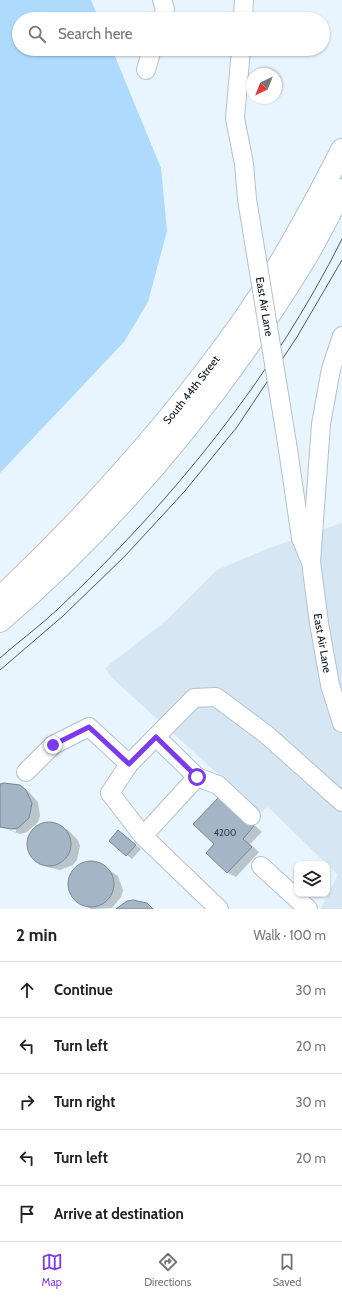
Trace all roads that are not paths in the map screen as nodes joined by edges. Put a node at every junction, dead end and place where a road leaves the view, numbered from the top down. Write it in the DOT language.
graph roads {
  1 [pos="244,0"];
  2 [pos="243,12"];
  3 [pos="150,56"];
  4 [pos="240,56"];
  5 [pos="146,70"];
  6 [pos="342,150"];
  7 [pos="342,190"];
  8 [pos="342,336"];
  9 [pos="312,562"];
  10 [pos="0,598"];
  11 [pos="0,621"];
  12 [pos="342,723"];
  13 [pos="156,737"];
  14 [pos="129,764"];
  15 [pos="26,772"];
  16 [pos="197,777"];
  17 [pos="342,802"];
  18 [pos="251,816"];
  19 [pos="143,836"];
  20 [pos="261,866"];
  21 [pos="303,904"];
  22 [pos="219,909"];
  1 -- 2 [label="street"];
  3 -- 5 [label="street"];
  4 -- 9 [label="street, East Air Lane, bridge"];
  6 -- 10 [label="main road, South 44th Street"];
  7 -- 11 [label="main road, South 44th Street"];
  8 -- 9 [label="street, East Air Lane"];
  9 -- 12 [label="street, East Air Lane"];
  13 -- 14 [label="street"];
  13 -- 16 [label="street"];
  13 -- 17 [label="street"];
  14 -- 15 [label="street"];
  14 -- 19 [label="street"];
  16 -- 18 [label="street"];
  16 -- 19 [label="street"];
  19 -- 22 [label="street"];
  20 -- 21 [label="street"];
}
